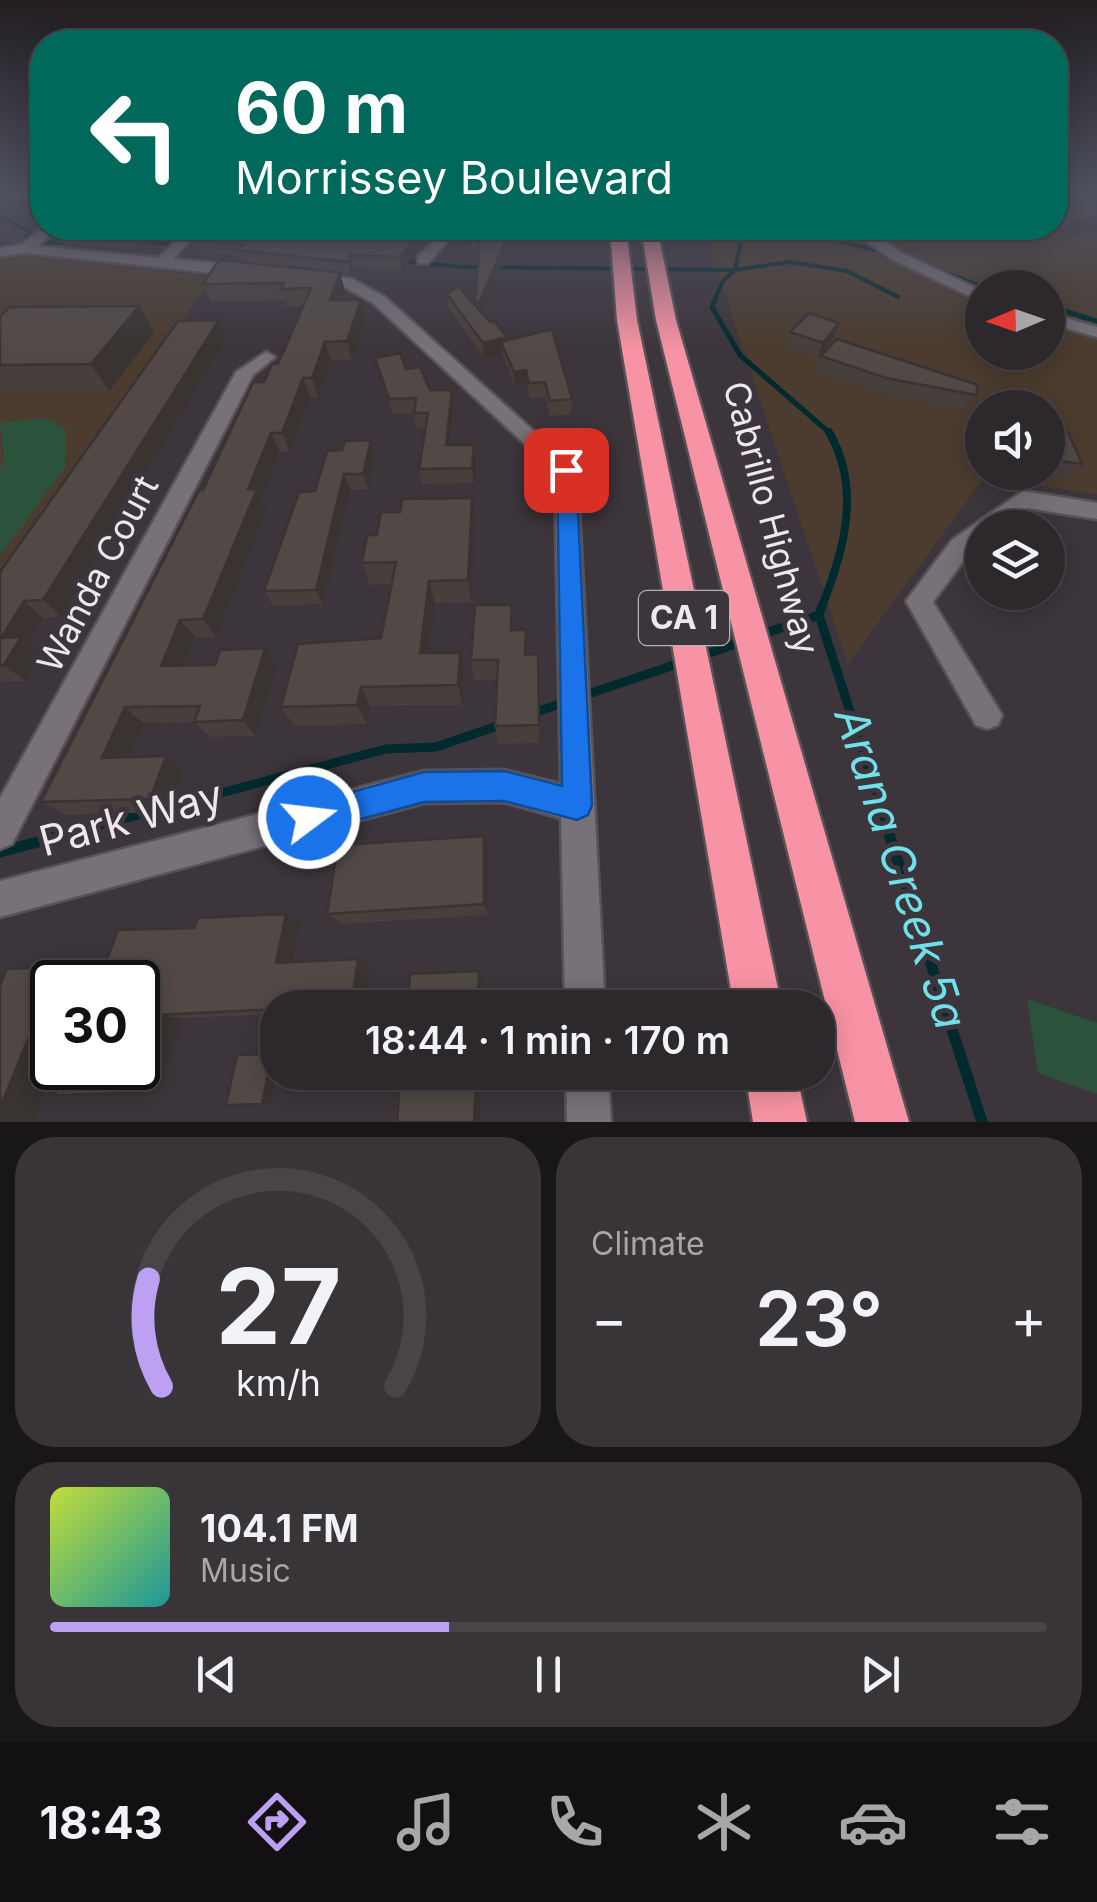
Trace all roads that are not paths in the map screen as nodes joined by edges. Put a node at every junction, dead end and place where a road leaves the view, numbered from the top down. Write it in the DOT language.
graph roads {
  1 [pos="31,245"];
  2 [pos="179,245"];
  3 [pos="436,245"];
  4 [pos="620,245"];
  5 [pos="652,245"];
  6 [pos="881,245"];
  7 [pos="25,250"];
  8 [pos="0,252"];
  9 [pos="422,260"];
  10 [pos="162,262"];
  11 [pos="965,289"];
  12 [pos="1065,323"];
  13 [pos="1097,332"];
  14 [pos="266,356"];
  15 [pos="1009,510"];
  16 [pos="1097,511"];
  17 [pos="965,548"];
  18 [pos="987,715"];
  19 [pos="577,805"];
  20 [pos="0,832"];
  21 [pos="0,900"];
  22 [pos="584,990"];
  23 [pos="755,990"];
  24 [pos="588,1090"];
  25 [pos="774,1090"];
  26 [pos="589,1122"];
  27 [pos="780,1122"];
  28 [pos="882,1122"];
  1 -- 7 [label="street"];
  2 -- 10 [label="street"];
  3 -- 9 [label="street"];
  4 -- 23 [label="highway, CA 1"];
  5 -- 28 [label="highway, Cabrillo Highway / CA 1"];
  6 -- 11 [label="street"];
  7 -- 8 [label="street"];
  7 -- 10 [label="street"];
  10 -- 19 [label="street"];
  12 -- 13 [label="street"];
  14 -- 20 [label="street, Wanda Court"];
  15 -- 16 [label="street"];
  17 -- 18 [label="street"];
  19 -- 21 [label="street, Park Way"];
  19 -- 22 [label="street"];
  24 -- 26 [label="street"];
  25 -- 27 [label="highway"];
}
